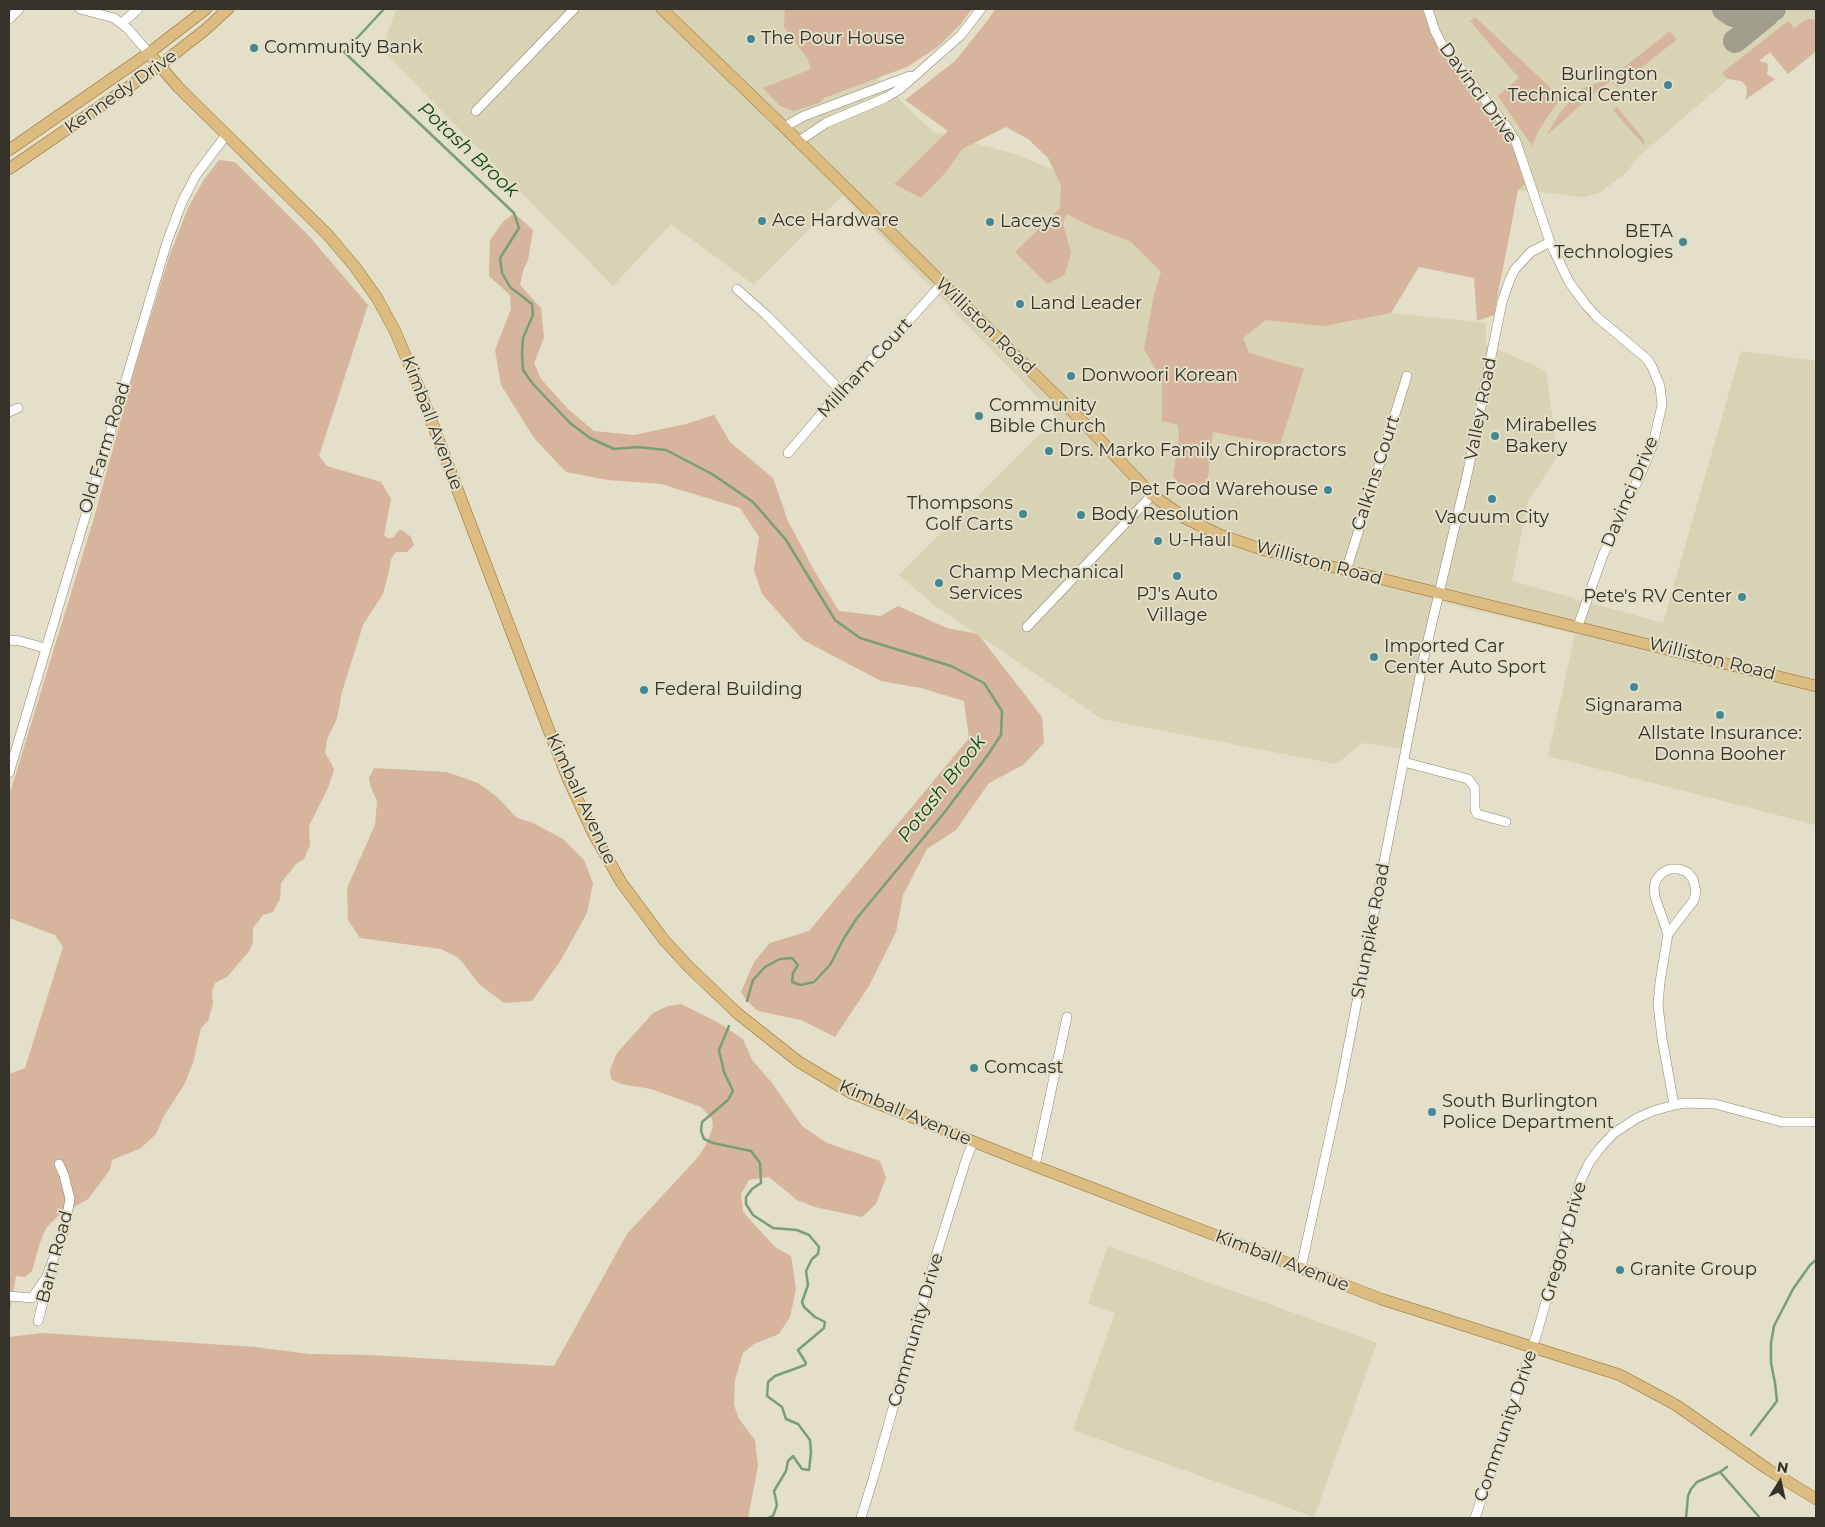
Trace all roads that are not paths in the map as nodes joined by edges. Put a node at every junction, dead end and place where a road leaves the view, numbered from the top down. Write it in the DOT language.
graph roads {
  1 [pos="19,9"];
  2 [pos="80,9"];
  3 [pos="138,9"];
  4 [pos="206,9"];
  5 [pos="228,9"];
  6 [pos="574,9"];
  7 [pos="662,9"];
  8 [pos="981,9"];
  9 [pos="1428,9"];
  10 [pos="9,19"];
  11 [pos="122,23"];
  12 [pos="149,53"];
  13 [pos="159,66"];
  14 [pos="917,73"];
  15 [pos="476,110"];
  16 [pos="784,127"];
  17 [pos="227,134"];
  18 [pos="799,141"];
  19 [pos="9,150"];
  20 [pos="9,169"];
  21 [pos="1550,242"];
  22 [pos="942,284"];
  23 [pos="737,289"];
  24 [pos="1407,376"];
  25 [pos="841,391"];
  26 [pos="788,453"];
  27 [pos="1152,495"];
  28 [pos="1346,571"];
  29 [pos="1439,594"];
  30 [pos="1578,626"];
  31 [pos="1027,627"];
  32 [pos="9,640"];
  33 [pos="45,648"];
  34 [pos="1816,686"];
  35 [pos="1404,762"];
  36 [pos="9,773"];
  37 [pos="1506,822"];
  38 [pos="1668,934"];
  39 [pos="1067,1017"];
  40 [pos="1674,1105"];
  41 [pos="1816,1122"];
  42 [pos="973,1142"];
  43 [pos="59,1164"];
  44 [pos="1035,1166"];
  45 [pos="1302,1268"];
  46 [pos="46,1278"];
  47 [pos="9,1296"];
  48 [pos="38,1321"];
  49 [pos="1537,1333"];
  50 [pos="1533,1346"];
  51 [pos="1816,1499"];
  52 [pos="861,1518"];
  53 [pos="1475,1518"];
  1 -- 10 [label="street"];
  2 -- 11 [label="street"];
  3 -- 11 [label="street"];
  4 -- 12 [label="main road, Kennedy Drive"];
  5 -- 13 [label="main road, Kennedy Drive"];
  6 -- 15 [label="street"];
  7 -- 16 [label="main road, Williston Road"];
  8 -- 14 [label="street"];
  9 -- 21 [label="street, Davinci Drive"];
  11 -- 12 [label="street"];
  12 -- 13 [label="main road, Kimball Avenue"];
  12 -- 19 [label="main road, Kennedy Drive"];
  13 -- 17 [label="main road, Kimball Avenue"];
  13 -- 20 [label="main road, Kennedy Drive"];
  14 -- 16 [label="street"];
  14 -- 18 [label="street"];
  16 -- 18 [label="main road, Williston Road"];
  17 -- 33 [label="street, Old Farm Road"];
  17 -- 42 [label="main road, Kimball Avenue"];
  18 -- 22 [label="main road, Williston Road"];
  21 -- 29 [label="street, Valley Road"];
  21 -- 30 [label="street, Davinci Drive"];
  22 -- 25 [label="street, Millham Court"];
  22 -- 27 [label="main road, Williston Road"];
  23 -- 25 [label="street"];
  24 -- 28 [label="street, Calkins Court"];
  25 -- 26 [label="street, Millham Court"];
  27 -- 28 [label="main road, Williston Road"];
  27 -- 31 [label="street"];
  28 -- 29 [label="main road, Williston Road"];
  29 -- 30 [label="main road, Williston Road"];
  29 -- 35 [label="street, Shunpike Road"];
  30 -- 34 [label="main road, Williston Road"];
  32 -- 33 [label="street"];
  33 -- 36 [label="street, Old Farm Road"];
  35 -- 37 [label="street"];
  35 -- 45 [label="street, Shunpike Road"];
  38 -- 38 [label="street"];
  38 -- 40 [label="street"];
  39 -- 44 [label="street"];
  40 -- 41 [label="street, Gregory Drive"];
  40 -- 49 [label="street, Gregory Drive"];
  42 -- 44 [label="main road, Kimball Avenue"];
  42 -- 52 [label="street, Community Drive"];
  43 -- 46 [label="street, Barn Road"];
  44 -- 45 [label="main road, Kimball Avenue"];
  45 -- 50 [label="main road, Kimball Avenue"];
  46 -- 47 [label="street"];
  46 -- 48 [label="street, Barn Road"];
  49 -- 50 [label="street, Community Drive"];
  50 -- 51 [label="main road, Kimball Avenue"];
  50 -- 53 [label="street, Community Drive"];
}
